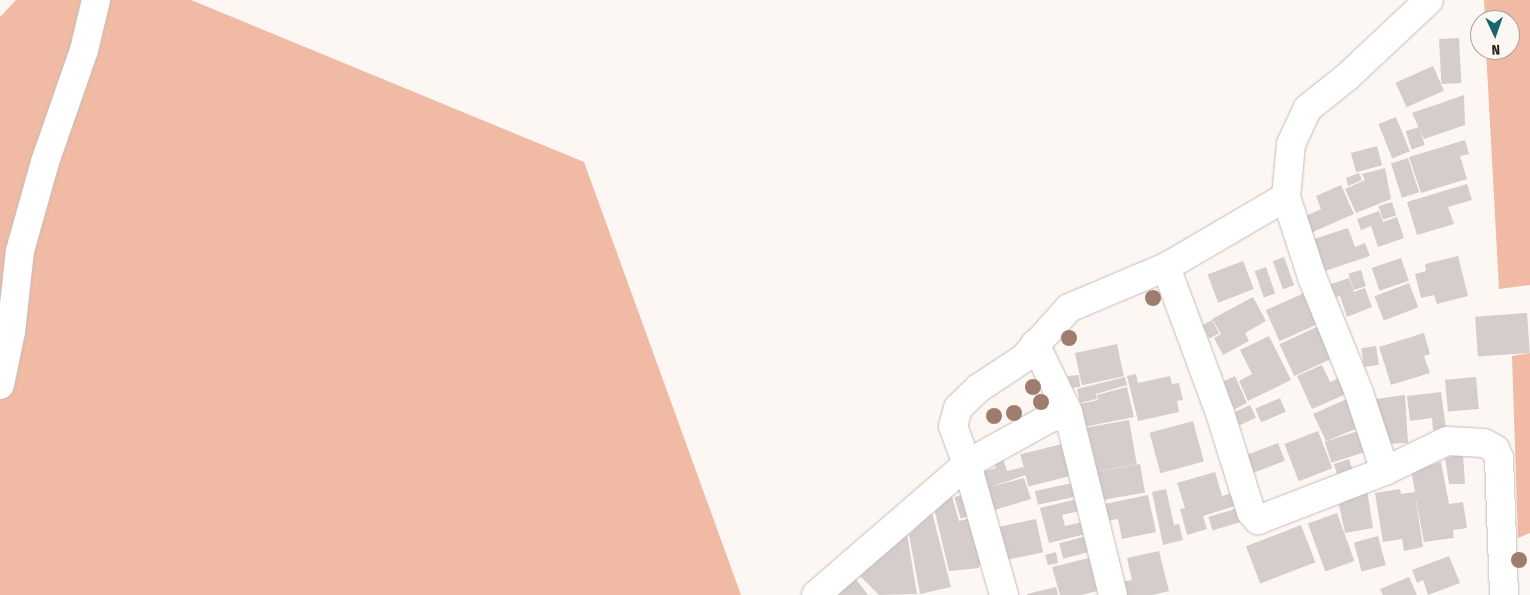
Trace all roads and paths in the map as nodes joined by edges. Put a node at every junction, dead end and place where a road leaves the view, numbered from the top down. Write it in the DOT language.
graph roads {
  1 [pos="96,0"];
  2 [pos="1429,0"];
  3 [pos="1286,196"];
  4 [pos="1166,267"];
  5 [pos="1035,344"];
  6 [pos="0,385"];
  7 [pos="1068,412"];
  8 [pos="968,464"];
  9 [pos="1385,471"];
  10 [pos="816,595"];
  11 [pos="1004,595"];
  12 [pos="1113,595"];
  13 [pos="1504,595"];
  1 -- 6 [label="street"];
  2 -- 3 [label="street"];
  3 -- 4 [label="street"];
  3 -- 9 [label="street"];
  4 -- 5 [label="street"];
  4 -- 9 [label="street"];
  5 -- 7 [label="street"];
  5 -- 8 [label="street"];
  7 -- 8 [label="street"];
  7 -- 12 [label="street"];
  8 -- 10 [label="street"];
  8 -- 11 [label="street"];
  9 -- 13 [label="street"];
}
